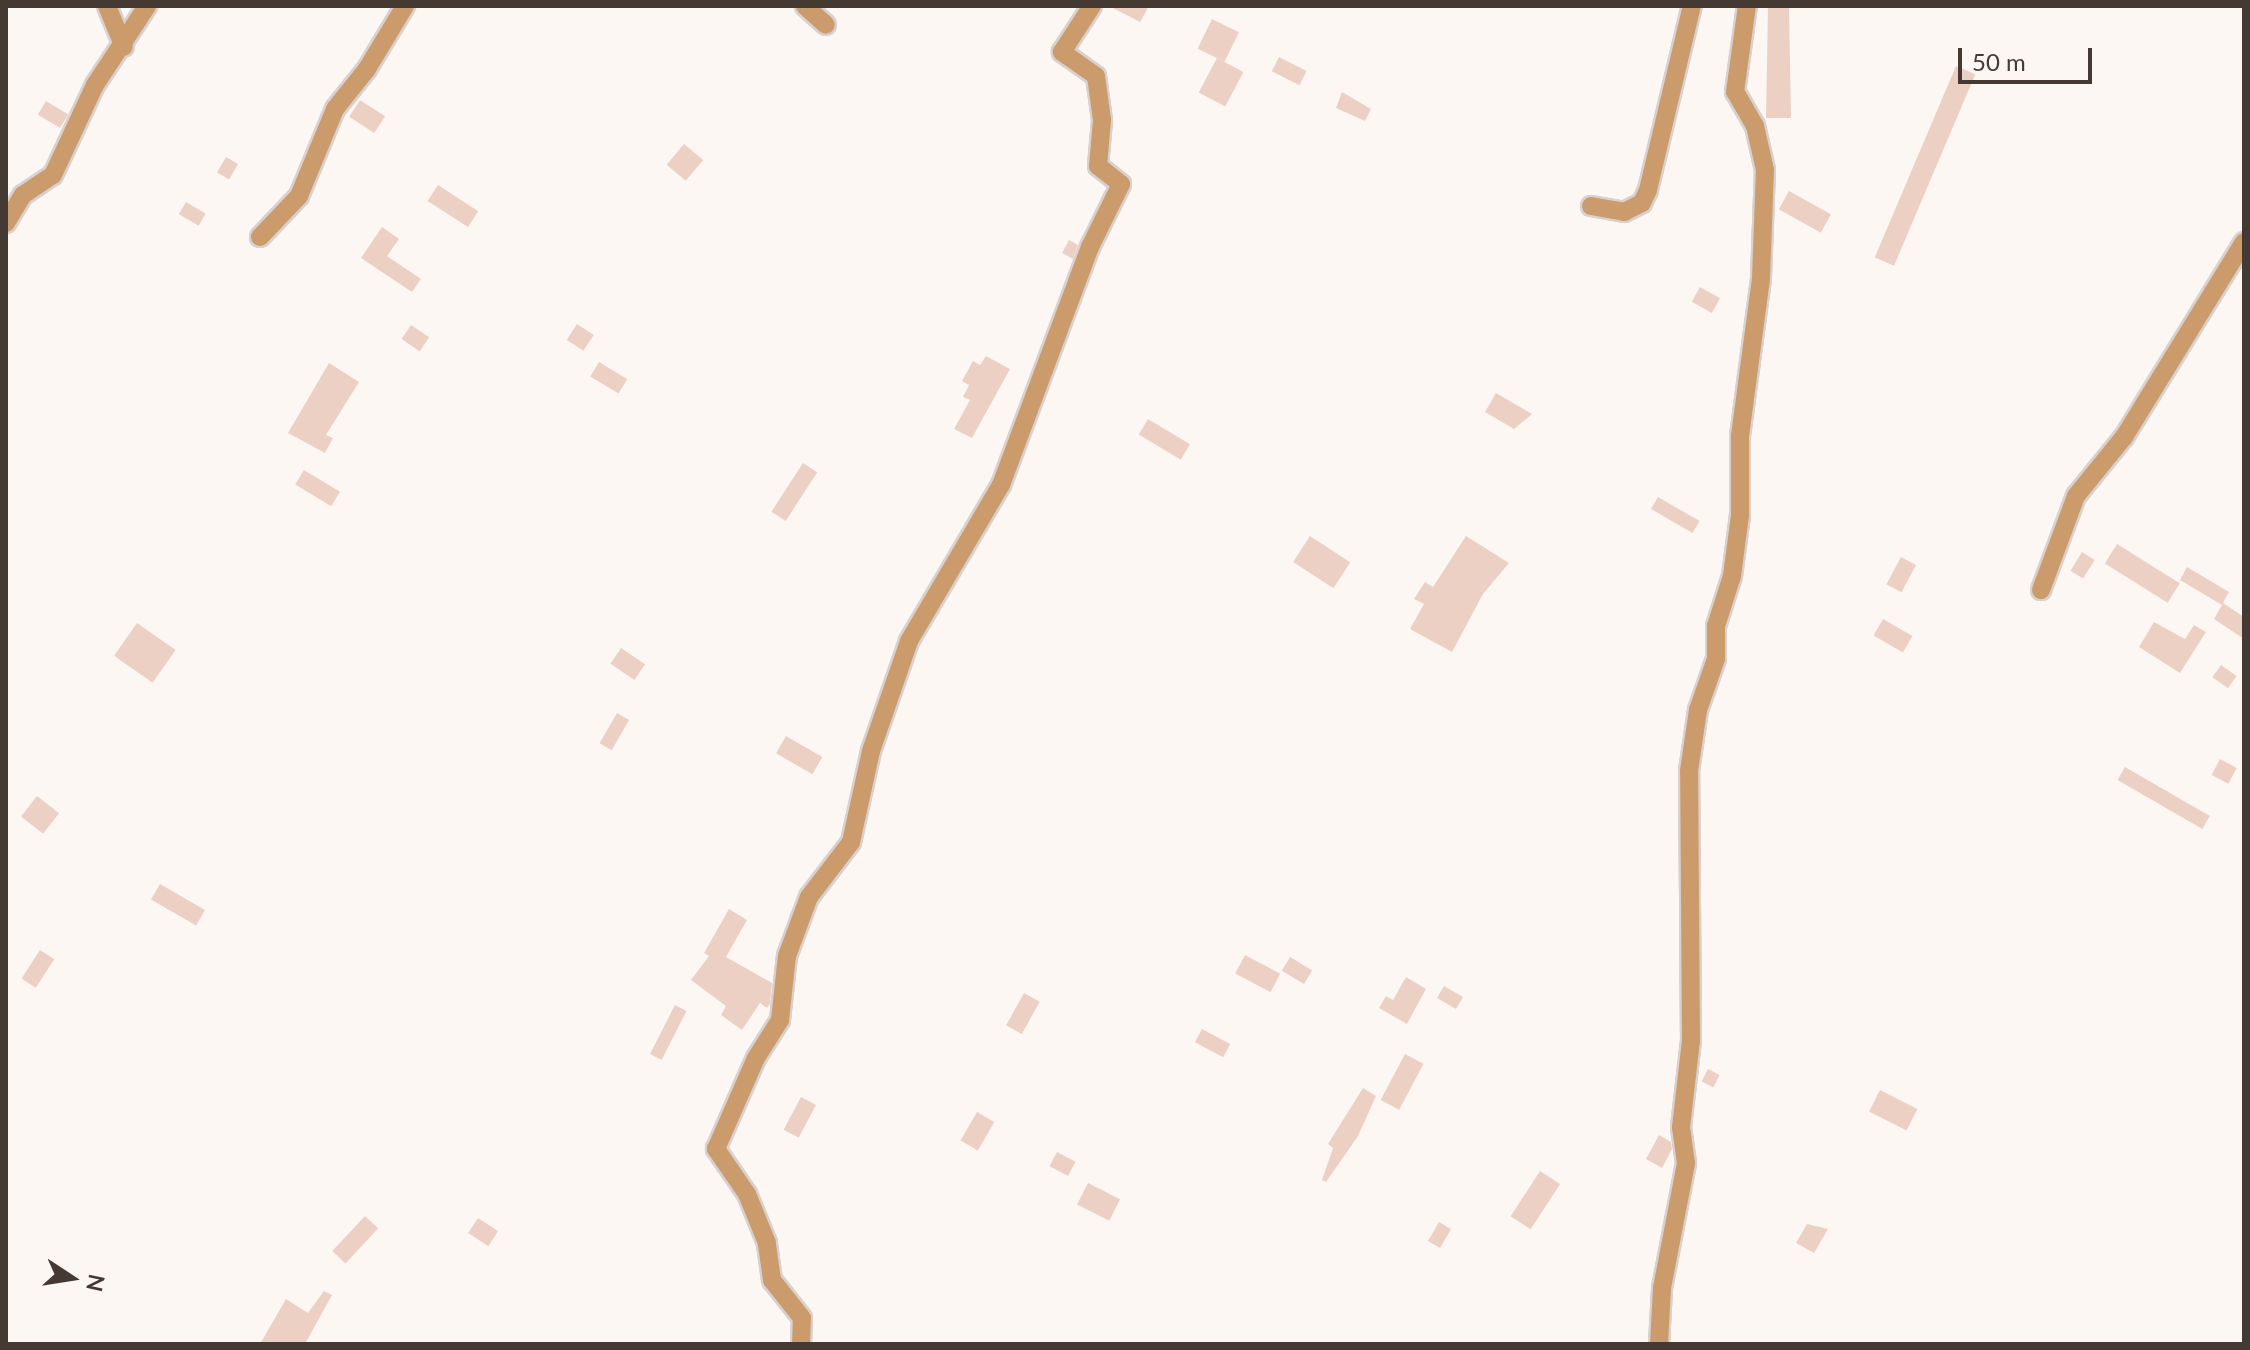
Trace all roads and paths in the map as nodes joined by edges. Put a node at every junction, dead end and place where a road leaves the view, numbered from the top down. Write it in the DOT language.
graph roads {
  1 [pos="107,6"];
  2 [pos="147,6"];
  3 [pos="405,6"];
  4 [pos="805,6"];
  5 [pos="1092,6"];
  6 [pos="1692,6"];
  7 [pos="1747,6"];
  8 [pos="826,25"];
  9 [pos="124,47"];
  10 [pos="1591,206"];
  11 [pos="6,223"];
  12 [pos="260,237"];
  13 [pos="2244,242"];
  14 [pos="2041,590"];
  15 [pos="801,1344"];
  16 [pos="1659,1344"];
  1 -- 9 [label="street"];
  2 -- 9 [label="street"];
  3 -- 12 [label="street"];
  4 -- 8 [label="street"];
  5 -- 15 [label="street"];
  6 -- 10 [label="street"];
  7 -- 16 [label="street"];
  9 -- 11 [label="street"];
  13 -- 14 [label="street"];
}
